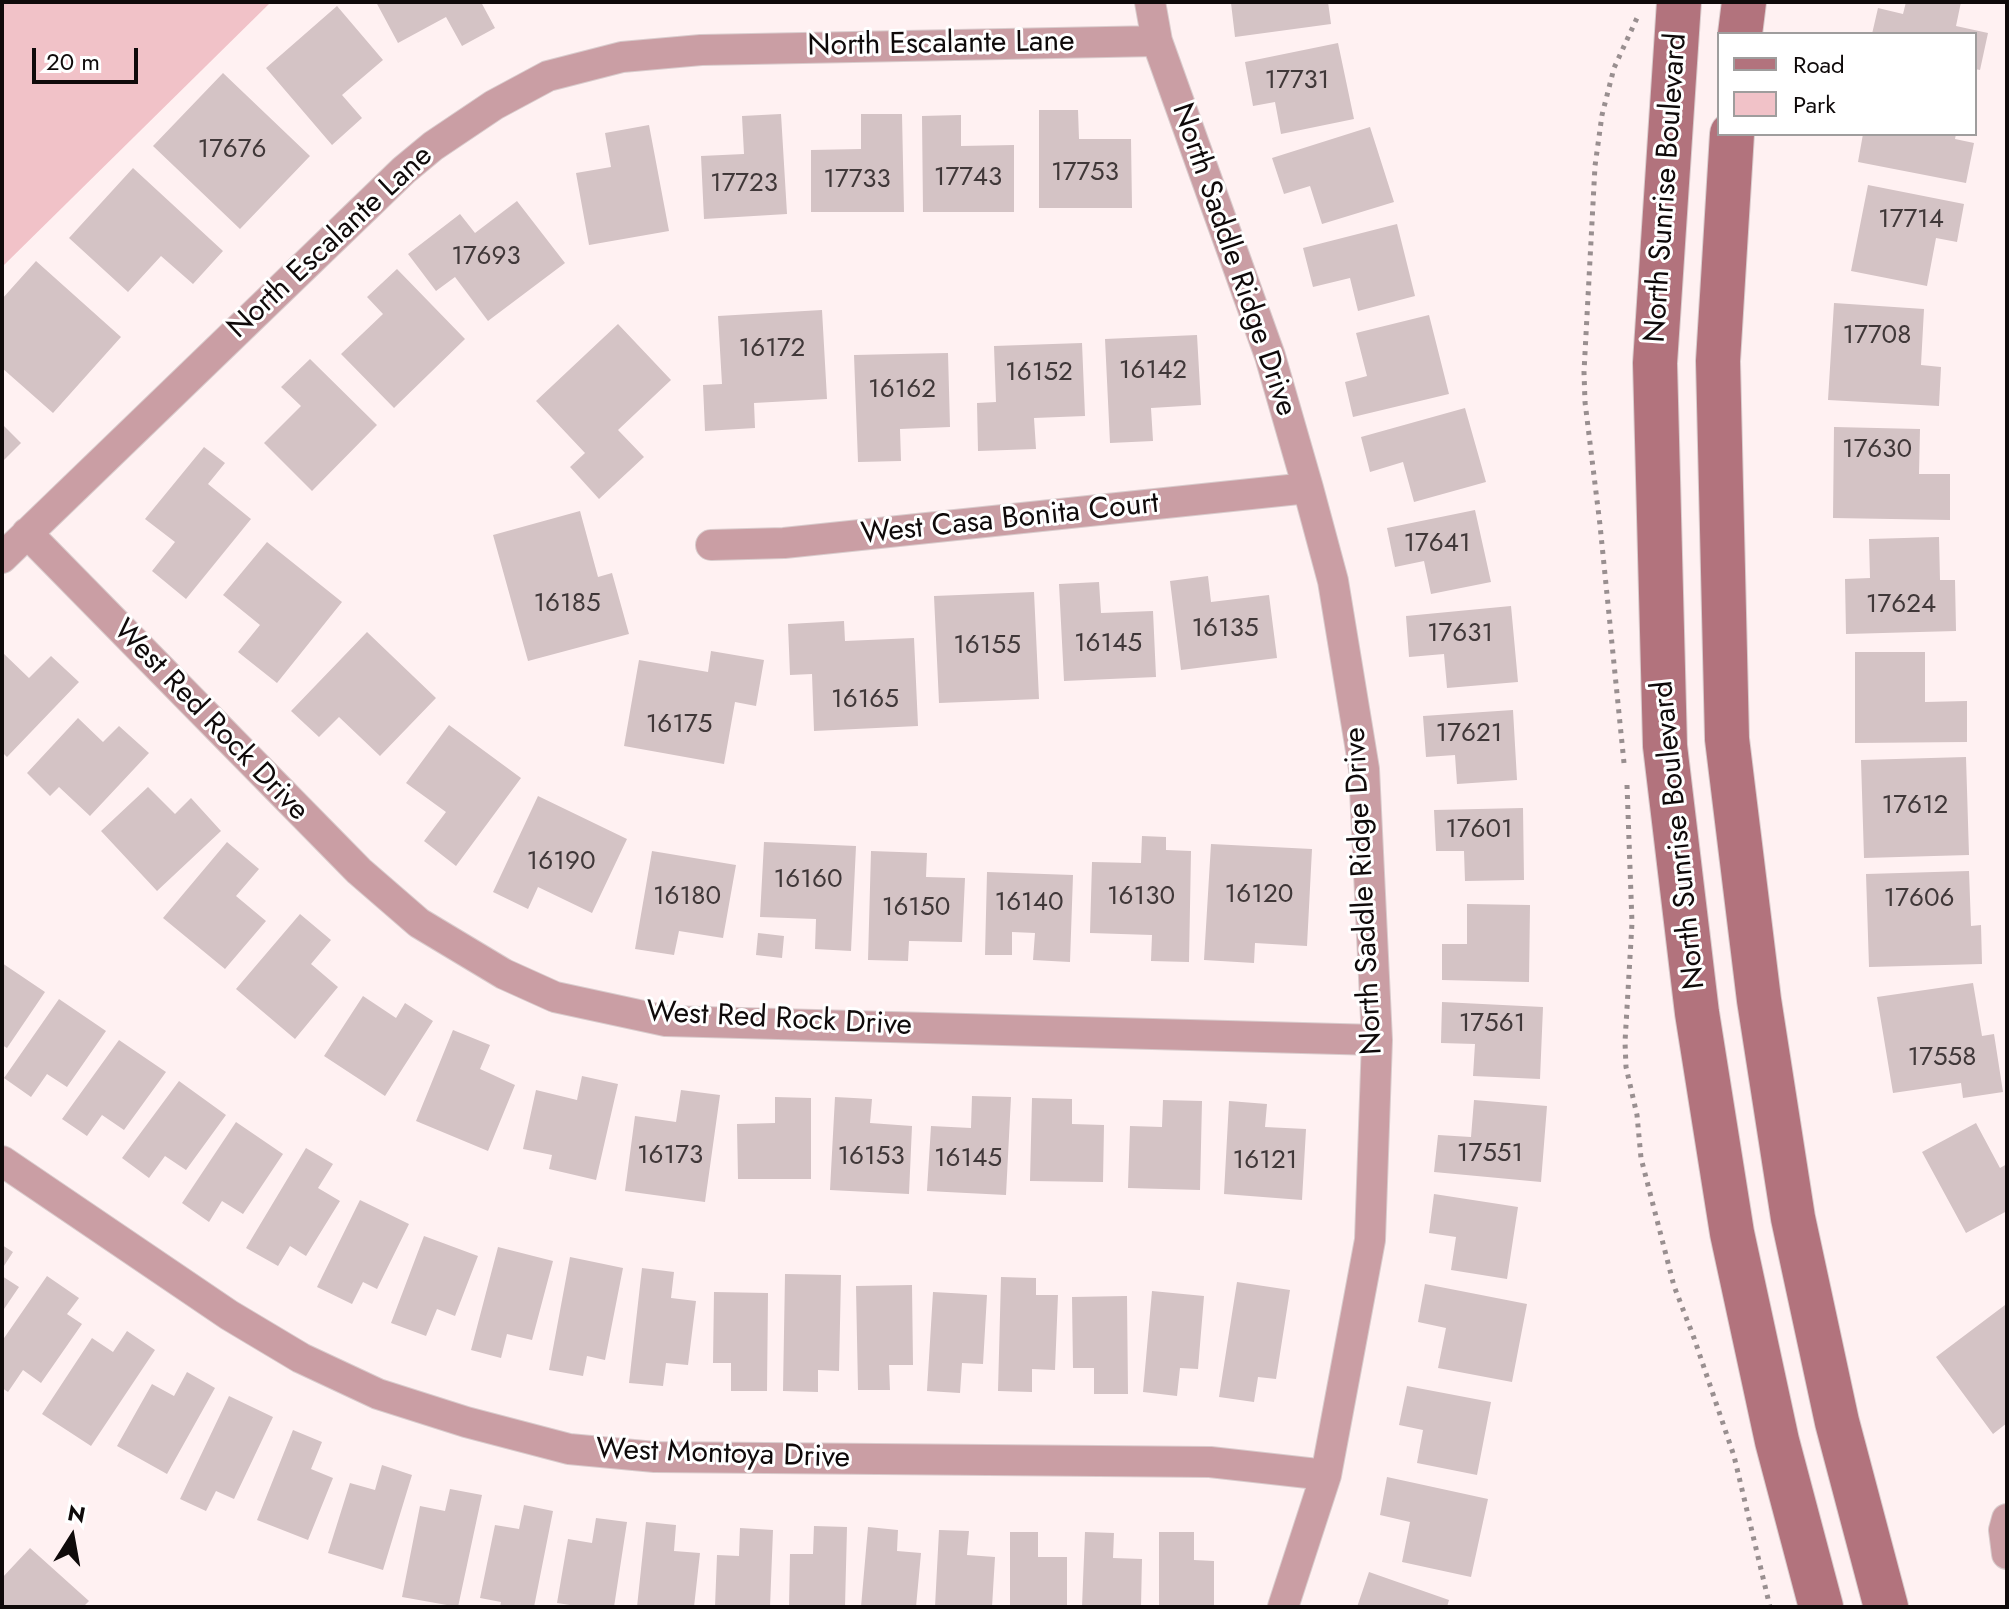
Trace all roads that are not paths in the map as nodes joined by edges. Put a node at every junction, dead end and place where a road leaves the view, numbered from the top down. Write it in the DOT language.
graph roads {
  1 [pos="1150,2"];
  2 [pos="1679,2"];
  3 [pos="1744,2"];
  4 [pos="1740,32"];
  5 [pos="1157,41"];
  6 [pos="1732,136"];
  7 [pos="1308,488"];
  8 [pos="27,533"];
  9 [pos="711,545"];
  10 [pos="2,558"];
  11 [pos="1377,1040"];
  12 [pos="2,1161"];
  13 [pos="1326,1475"];
  14 [pos="2007,1519"];
  15 [pos="2007,1554"];
  16 [pos="1283,1607"];
  17 [pos="1821,1607"];
  18 [pos="1886,1607"];
  1 -- 5 [label="street, North Saddle Ridge Drive"];
  2 -- 17 [label="street, North Sunrise Boulevard"];
  3 -- 4 [label="street, North Sunrise Boulevard"];
  5 -- 7 [label="street, North Saddle Ridge Drive"];
  5 -- 8 [label="street, North Escalante Lane"];
  6 -- 18 [label="street, North Sunrise Boulevard"];
  7 -- 9 [label="street, West Casa Bonita Court"];
  7 -- 11 [label="street, North Saddle Ridge Drive"];
  8 -- 10 [label="street, North Escalante Lane"];
  8 -- 11 [label="street, West Red Rock Drive"];
  11 -- 13 [label="street, North Saddle Ridge Drive"];
  12 -- 13 [label="street, West Montoya Drive"];
  13 -- 16 [label="street, North Saddle Ridge Drive"];
  14 -- 15 [label="street"];
}
